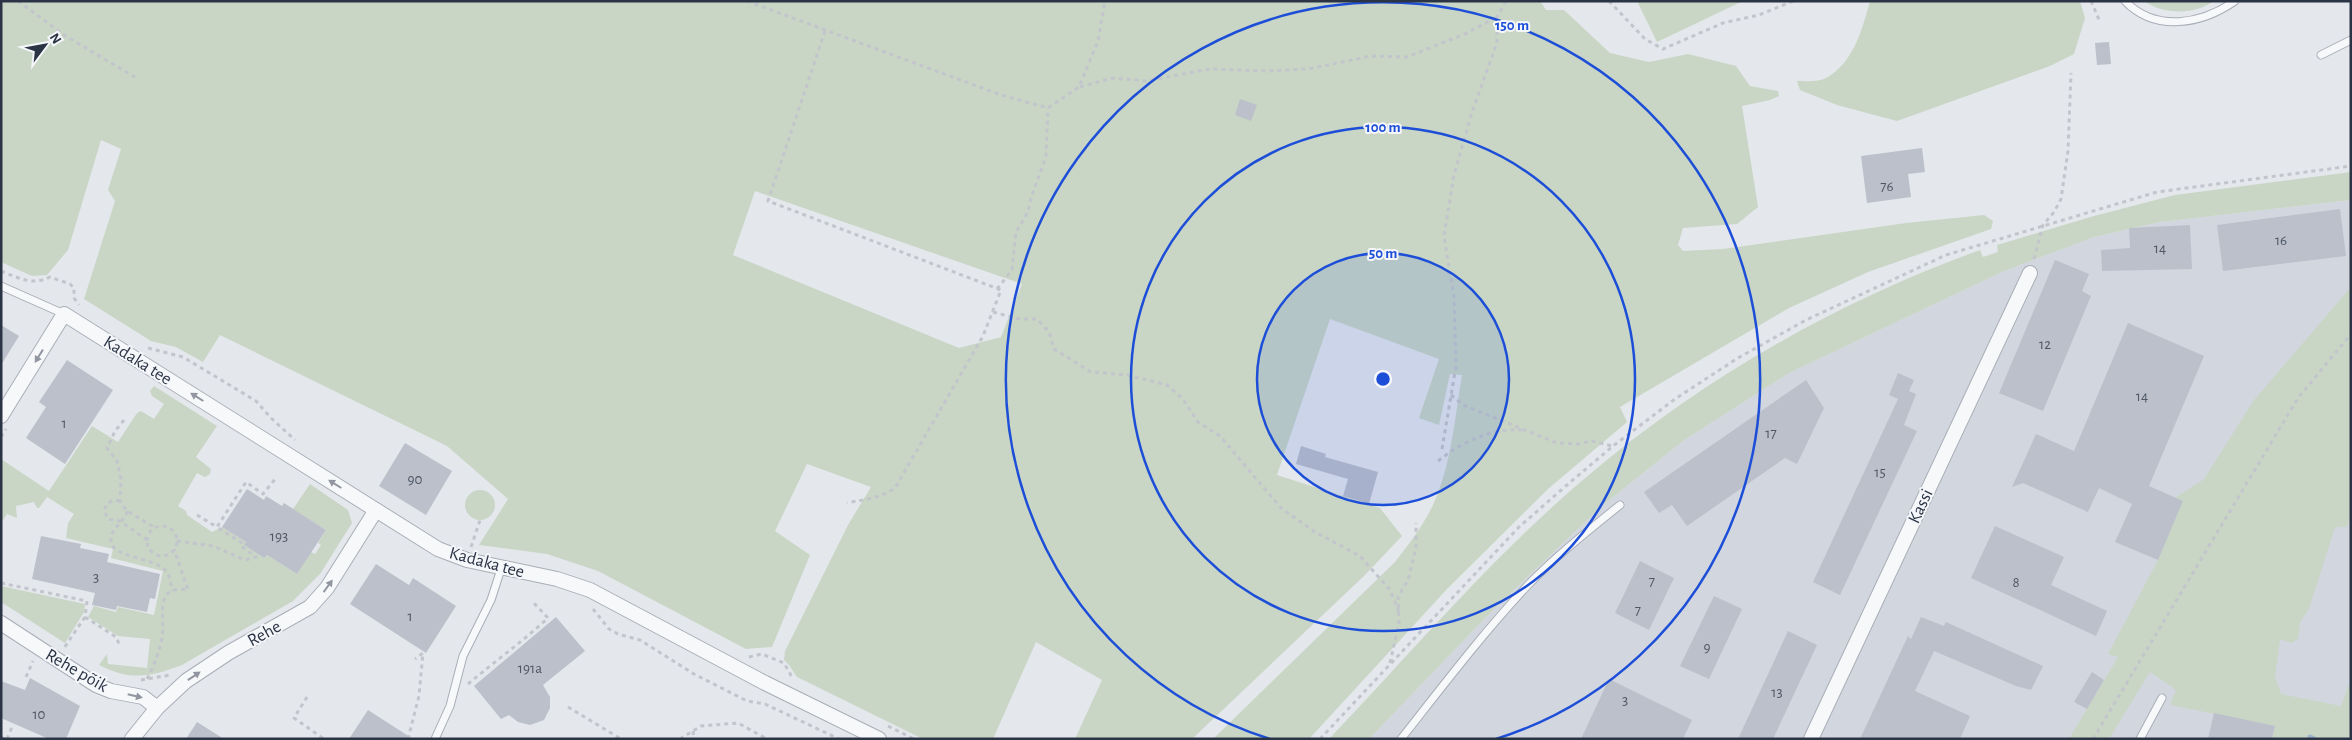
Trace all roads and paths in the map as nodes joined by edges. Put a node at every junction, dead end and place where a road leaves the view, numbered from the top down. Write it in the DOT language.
graph roads {
  1 [pos="18,1"];
  2 [pos="747,1"];
  3 [pos="1105,1"];
  4 [pos="1506,1"];
  5 [pos="1609,1"];
  6 [pos="1793,1"];
  7 [pos="2091,1"];
  8 [pos="2125,1"];
  9 [pos="2235,1"];
  10 [pos="1497,17"];
  11 [pos="2100,22"];
  12 [pos="825,31"];
  13 [pos="2351,40"];
  14 [pos="2321,55"];
  15 [pos="2070,73"];
  16 [pos="138,79"];
  17 [pos="1079,87"];
  18 [pos="1048,108"];
  19 [pos="2351,166"];
  20 [pos="2043,225"];
  21 [pos="1,271"];
  22 [pos="2030,273"];
  23 [pos="1,286"];
  24 [pos="997,289"];
  25 [pos="87,310"];
  26 [pos="993,312"];
  27 [pos="64,314"];
  28 [pos="2351,334"];
  29 [pos="140,343"];
  30 [pos="1451,395"];
  31 [pos="124,420"];
  32 [pos="4,422"];
  33 [pos="1526,430"];
  34 [pos="1,437"];
  35 [pos="299,443"];
  36 [pos="1612,446"];
  37 [pos="1442,449"];
  38 [pos="1438,461"];
  39 [pos="276,478"];
  40 [pos="120,501"];
  41 [pos="847,503"];
  42 [pos="1620,505"];
  43 [pos="376,510"];
  44 [pos="127,511"];
  45 [pos="197,515"];
  46 [pos="481,517"];
  47 [pos="120,521"];
  48 [pos="1416,523"];
  49 [pos="217,527"];
  50 [pos="154,528"];
  51 [pos="147,540"];
  52 [pos="177,541"];
  53 [pos="465,546"];
  54 [pos="470,547"];
  55 [pos="174,549"];
  56 [pos="479,550"];
  57 [pos="502,569"];
  58 [pos="1,583"];
  59 [pos="172,591"];
  60 [pos="533,602"];
  61 [pos="592,606"];
  62 [pos="1399,612"];
  63 [pos="85,617"];
  64 [pos="1,623"];
  65 [pos="120,646"];
  66 [pos="64,648"];
  67 [pos="746,657"];
  68 [pos="415,660"];
  69 [pos="1390,664"];
  70 [pos="31,665"];
  71 [pos="26,678"];
  72 [pos="147,680"];
  73 [pos="794,680"];
  74 [pos="467,685"];
  75 [pos="307,697"];
  76 [pos="2162,698"];
  77 [pos="568,707"];
  78 [pos="158,708"];
  79 [pos="880,722"];
  80 [pos="12,727"];
  81 [pos="693,731"];
  82 [pos="1,737"];
  83 [pos="6,739"];
  84 [pos="132,739"];
  85 [pos="324,739"];
  86 [pos="408,739"];
  87 [pos="435,739"];
  88 [pos="621,739"];
  89 [pos="680,739"];
  90 [pos="694,739"];
  91 [pos="767,739"];
  92 [pos="839,739"];
  93 [pos="879,739"];
  94 [pos="914,739"];
  95 [pos="1320,739"];
  96 [pos="1401,739"];
  97 [pos="1811,739"];
  98 [pos="2093,739"];
  99 [pos="2140,739"];
  1 -- 16 [label="path"];
  2 -- 12 [label="path"];
  3 -- 17 [label="path"];
  4 -- 10 [label="path"];
  5 -- 6 [label="path"];
  7 -- 11 [label="path"];
  8 -- 9 [label="lane"];
  10 -- 17 [label="path"];
  10 -- 30 [label="path"];
  12 -- 18 [label="path"];
  12 -- 24 [label="path"];
  13 -- 14 [label="lane"];
  15 -- 20 [label="path"];
  17 -- 18 [label="path"];
  18 -- 24 [label="path"];
  19 -- 20 [label="path"];
  20 -- 22 [label="path"];
  20 -- 36 [label="path"];
  21 -- 25 [label="path"];
  22 -- 97 [label="street, Kassi"];
  23 -- 27 [label="lane"];
  24 -- 26 [label="path"];
  26 -- 41 [label="path"];
  26 -- 62 [label="path"];
  27 -- 32 [label="street, one-way"];
  43 -- 27 [label="street, Kadaka tee, one-way"];
  28 -- 98 [label="path"];
  29 -- 35 [label="path"];
  30 -- 33 [label="path"];
  30 -- 37 [label="path"];
  31 -- 40 [label="path"];
  32 -- 34 [label="path"];
  33 -- 36 [label="path"];
  33 -- 38 [label="path"];
  36 -- 69 [label="path"];
  39 -- 49 [label="path"];
  40 -- 44 [label="path"];
  40 -- 47 [label="path"];
  42 -- 96 [label="lane"];
  43 -- 57 [label="street, Kadaka tee"];
  78 -- 43 [label="street, Rehe, one-way"];
  44 -- 47 [label="path"];
  44 -- 50 [label="path"];
  45 -- 49 [label="path"];
  46 -- 54 [label="path"];
  47 -- 51 [label="path"];
  47 -- 59 [label="path"];
  48 -- 62 [label="path"];
  49 -- 52 [label="path"];
  50 -- 51 [label="path"];
  50 -- 52 [label="path"];
  51 -- 55 [label="path"];
  52 -- 55 [label="path"];
  53 -- 54 [label="path"];
  54 -- 56 [label="path"];
  55 -- 59 [label="path"];
  57 -- 87 [label="lane"];
  57 -- 93 [label="street, Kadaka tee"];
  58 -- 63 [label="path"];
  59 -- 72 [label="path"];
  60 -- 74 [label="path"];
  61 -- 92 [label="path"];
  62 -- 69 [label="path"];
  63 -- 65 [label="path"];
  63 -- 66 [label="path"];
  64 -- 78 [label="street, Rehe põik, one-way"];
  67 -- 73 [label="path"];
  68 -- 86 [label="path"];
  69 -- 95 [label="path"];
  70 -- 71 [label="path"];
  75 -- 85 [label="path"];
  76 -- 99 [label="lane"];
  77 -- 88 [label="path"];
  78 -- 84 [label="street, Rehe"];
  79 -- 94 [label="path"];
  80 -- 83 [label="path"];
  81 -- 89 [label="path"];
  81 -- 90 [label="path"];
  81 -- 91 [label="path"];
  82 -- 83 [label="path"];
}
